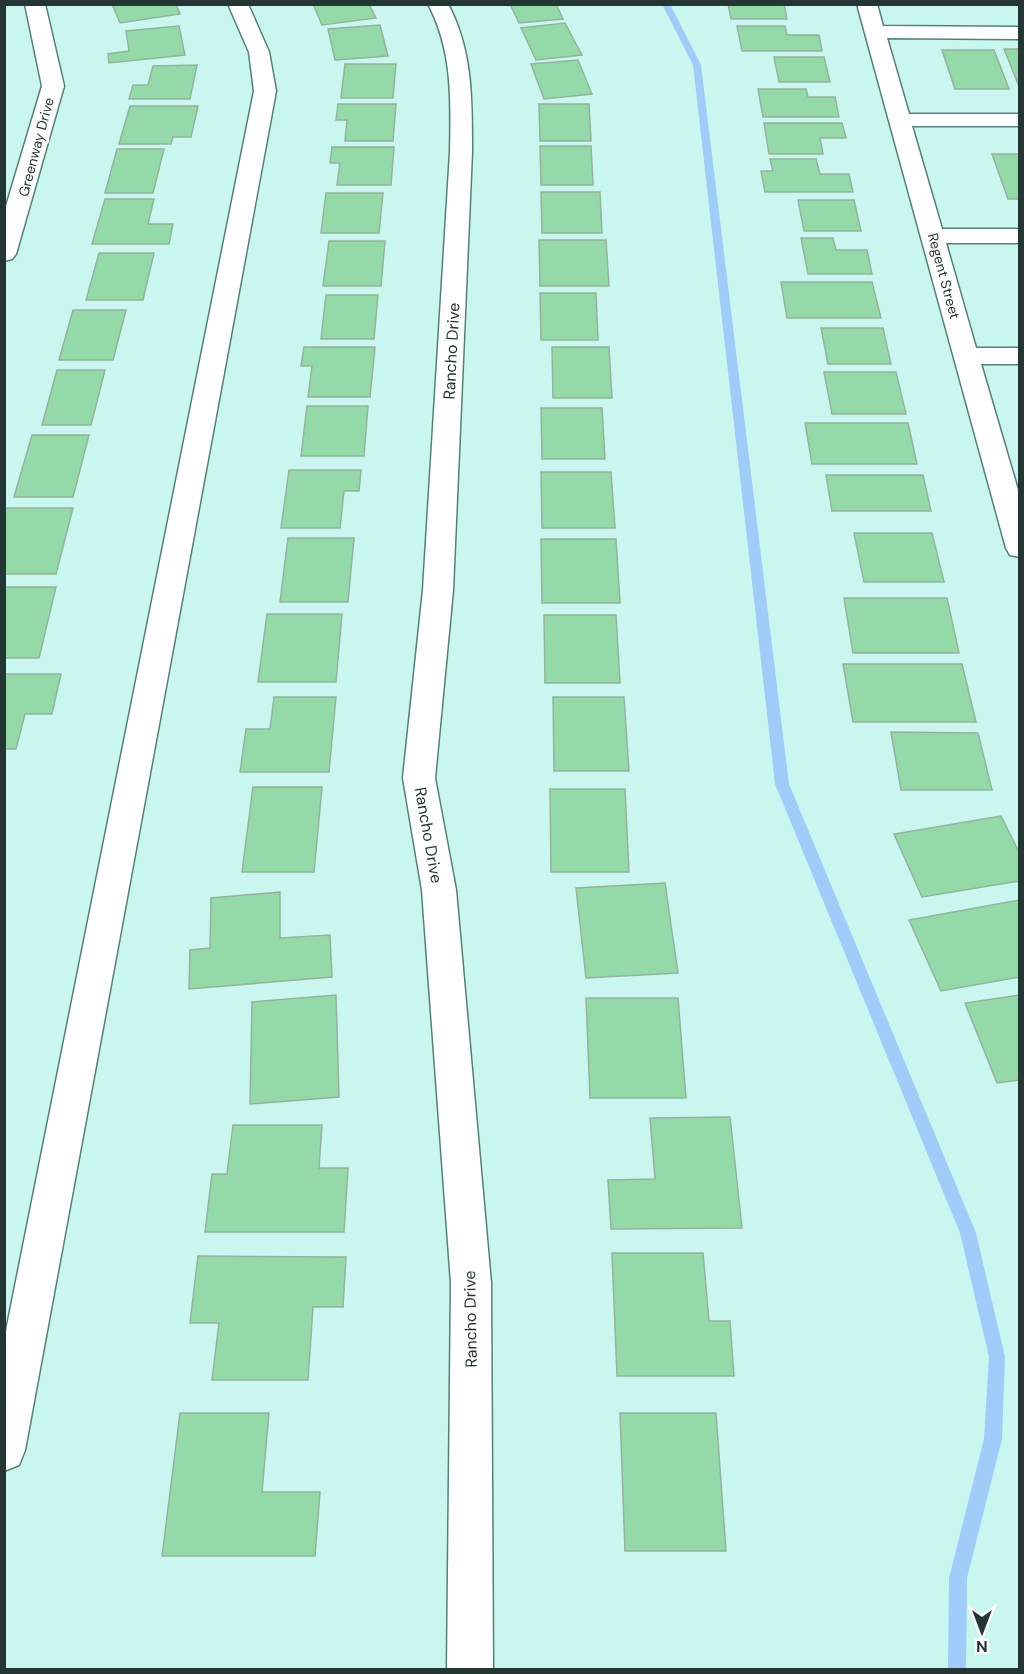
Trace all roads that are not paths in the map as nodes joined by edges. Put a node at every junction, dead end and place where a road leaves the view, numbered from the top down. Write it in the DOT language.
graph roads {
  1 [pos="35,4"];
  2 [pos="238,4"];
  3 [pos="438,4"];
  4 [pos="867,4"];
  5 [pos="876,32"];
  6 [pos="1020,33"];
  7 [pos="901,120"];
  8 [pos="1020,120"];
  9 [pos="933,236"];
  10 [pos="1020,236"];
  11 [pos="4,254"];
  12 [pos="966,356"];
  13 [pos="1020,356"];
  14 [pos="1015,516"];
  15 [pos="1020,548"];
  16 [pos="4,1450"];
  17 [pos="470,1670"];
  1 -- 11 [label="street, Greenway Drive"];
  2 -- 16 [label="street"];
  3 -- 17 [label="street, Rancho Drive"];
  4 -- 5 [label="street, Regent Street"];
  5 -- 6 [label="street"];
  5 -- 7 [label="street, Regent Street"];
  7 -- 8 [label="street"];
  7 -- 9 [label="street, Regent Street"];
  9 -- 10 [label="street"];
  9 -- 12 [label="street, Regent Street"];
  12 -- 13 [label="street"];
  12 -- 14 [label="street, Regent Street"];
  14 -- 15 [label="street, Regent Street"];
}
